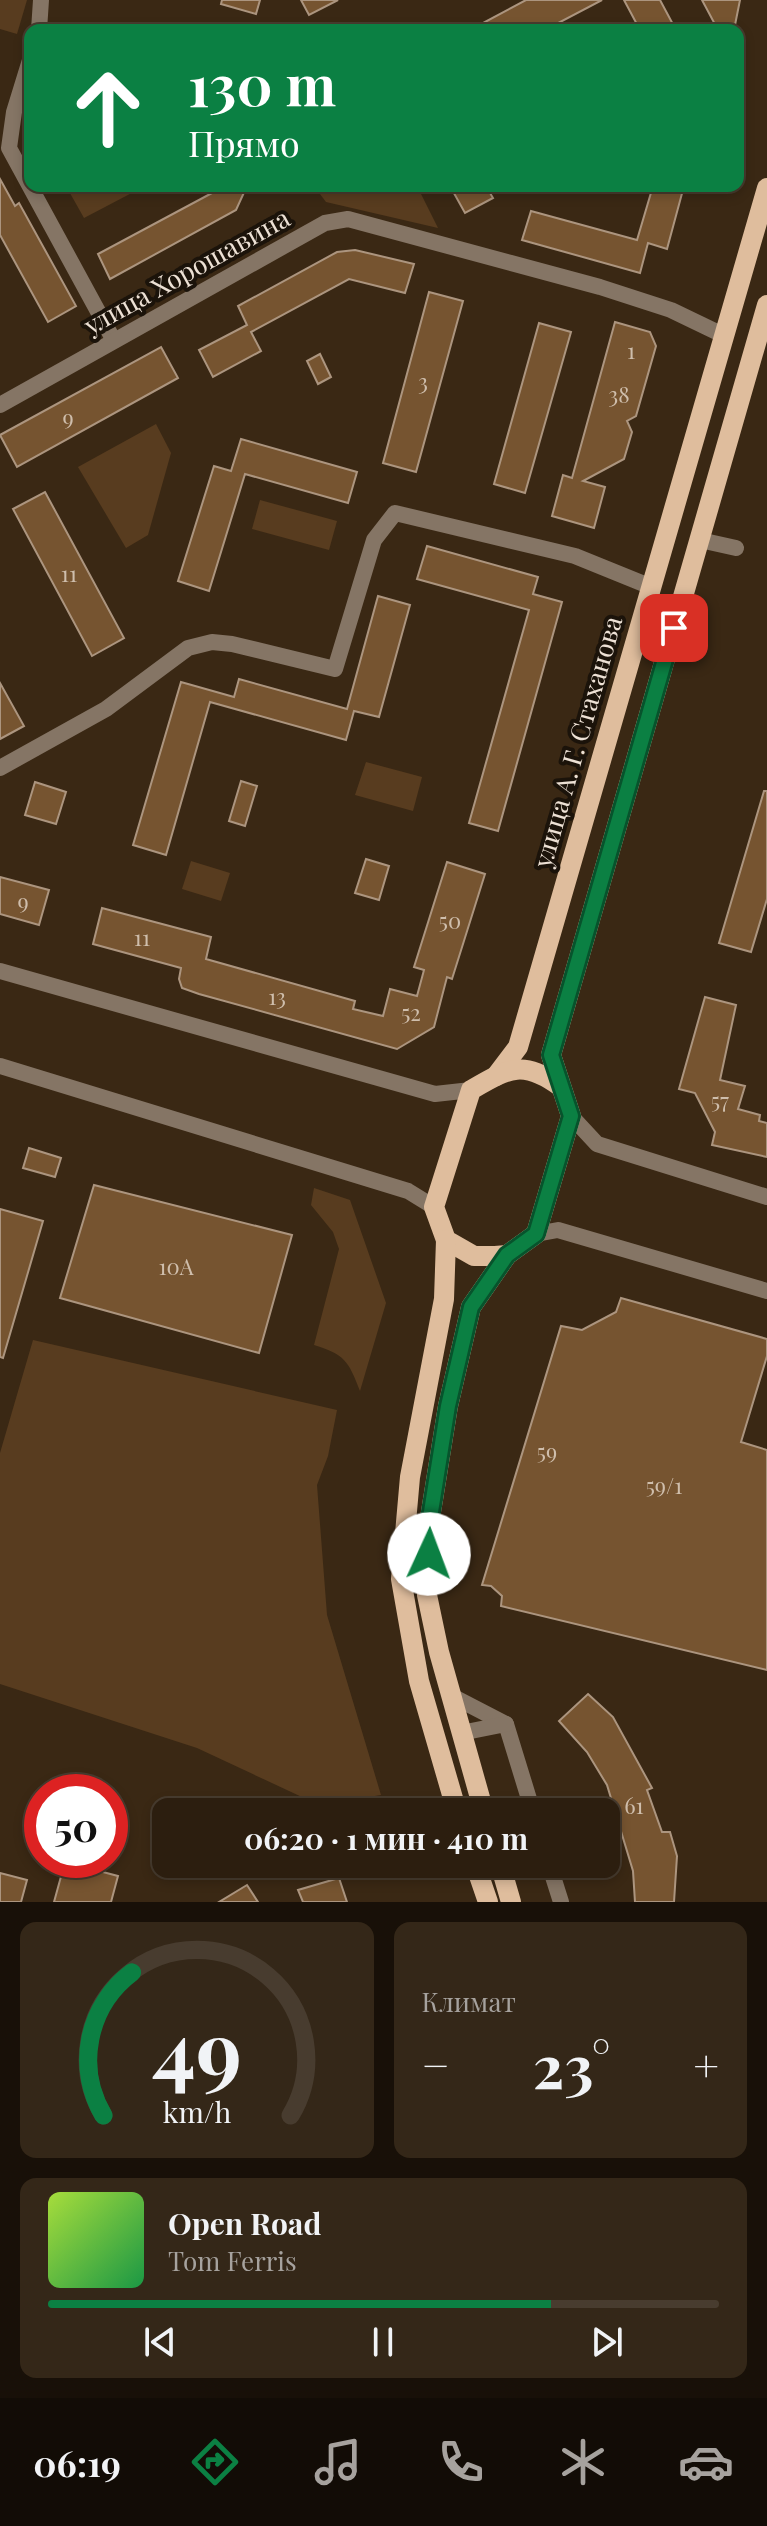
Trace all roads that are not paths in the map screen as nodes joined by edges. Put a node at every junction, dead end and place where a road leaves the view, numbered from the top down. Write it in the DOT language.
graph roads {
  1 [pos="41,0"];
  2 [pos="39,24"];
  3 [pos="24,80"];
  4 [pos="24,176"];
  5 [pos="767,188"];
  6 [pos="33,192"];
  7 [pos="767,305"];
  8 [pos="725,336"];
  9 [pos="113,339"];
  10 [pos="0,405"];
  11 [pos="700,540"];
  12 [pos="736,548"];
  13 [pos="649,586"];
  14 [pos="0,768"];
  15 [pos="0,971"];
  16 [pos="0,1066"];
  17 [pos="496,1076"];
  18 [pos="561,1087"];
  19 [pos="471,1090"];
  20 [pos="571,1116"];
  21 [pos="767,1197"];
  22 [pos="434,1207"];
  23 [pos="536,1234"];
  24 [pos="446,1240"];
  25 [pos="507,1255"];
  26 [pos="767,1291"];
  27 [pos="450,1695"];
  28 [pos="506,1724"];
  29 [pos="461,1733"];
  30 [pos="453,1798"];
  31 [pos="480,1798"];
  32 [pos="529,1798"];
  33 [pos="480,1878"];
  34 [pos="504,1878"];
  35 [pos="553,1878"];
  36 [pos="488,1902"];
  37 [pos="511,1902"];
  38 [pos="561,1902"];
  1 -- 2 [label="street"];
  3 -- 4 [label="street"];
  5 -- 8 [label="main road, улица А. Г. Стаханова"];
  6 -- 9 [label="street"];
  7 -- 11 [label="main road"];
  8 -- 9 [label="street, улица Хорошавина"];
  8 -- 13 [label="main road, улица А. Г. Стаханова"];
  9 -- 10 [label="street, улица Хорошавина"];
  11 -- 12 [label="street"];
  11 -- 18 [label="main road"];
  13 -- 14 [label="street"];
  13 -- 17 [label="main road, улица А. Г. Стаханова"];
  15 -- 19 [label="street"];
  16 -- 22 [label="street"];
  17 -- 18 [label="main road"];
  17 -- 19 [label="main road"];
  18 -- 20 [label="main road"];
  19 -- 22 [label="main road"];
  20 -- 21 [label="street"];
  20 -- 23 [label="main road"];
  22 -- 24 [label="main road"];
  23 -- 25 [label="main road"];
  23 -- 26 [label="street"];
  24 -- 25 [label="main road"];
  24 -- 30 [label="main road"];
  25 -- 27 [label="main road"];
  27 -- 28 [label="street"];
  27 -- 29 [label="main road"];
  28 -- 29 [label="street"];
  28 -- 32 [label="street"];
  29 -- 31 [label="main road"];
  33 -- 36 [label="main road"];
  34 -- 37 [label="main road"];
  35 -- 38 [label="street"];
}
